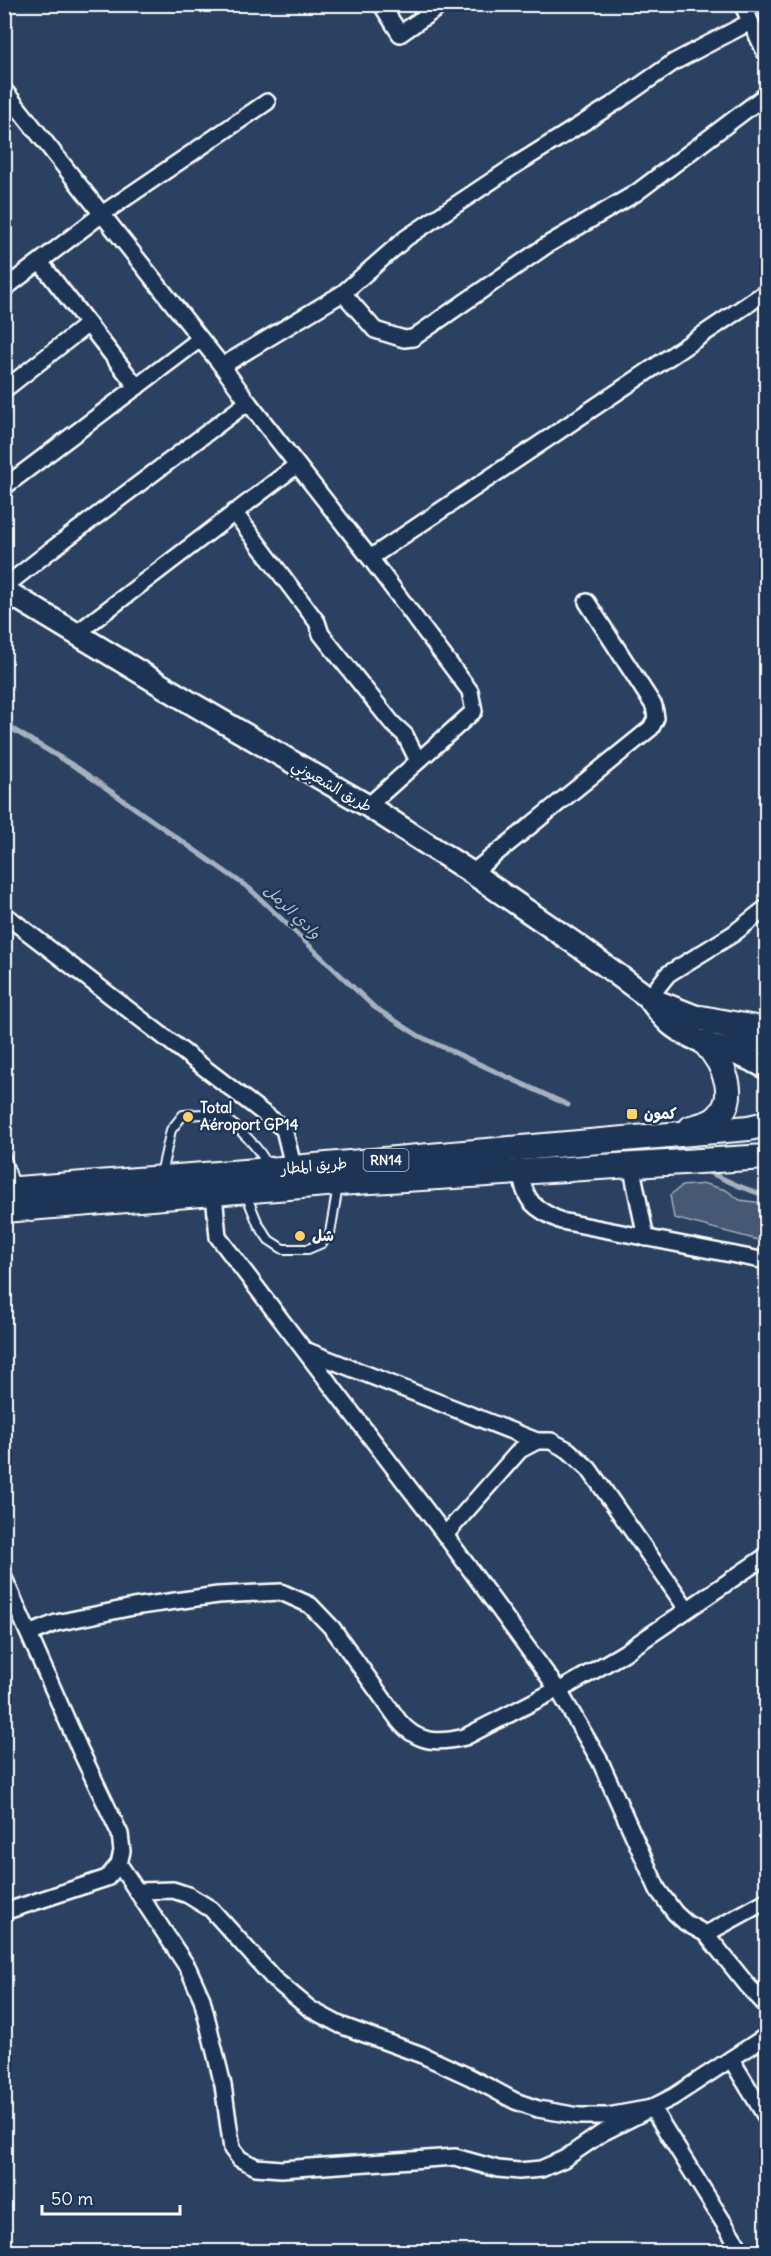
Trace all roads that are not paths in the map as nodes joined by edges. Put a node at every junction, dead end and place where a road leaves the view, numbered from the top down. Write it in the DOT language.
graph roads {
  1 [pos="381,4"];
  2 [pos="443,4"];
  3 [pos="742,4"];
  4 [pos="750,22"];
  5 [pos="766,54"];
  6 [pos="4,90"];
  7 [pos="766,95"];
  8 [pos="267,102"];
  9 [pos="102,214"];
  10 [pos="40,262"];
  11 [pos="4,289"];
  12 [pos="766,292"];
  13 [pos="344,293"];
  14 [pos="88,324"];
  15 [pos="200,339"];
  16 [pos="222,366"];
  17 [pos="137,387"];
  18 [pos="4,390"];
  19 [pos="248,402"];
  20 [pos="297,465"];
  21 [pos="4,487"];
  22 [pos="234,512"];
  23 [pos="370,558"];
  24 [pos="4,589"];
  25 [pos="587,602"];
  26 [pos="77,633"];
  27 [pos="418,761"];
  28 [pos="368,806"];
  29 [pos="472,873"];
  30 [pos="766,908"];
  31 [pos="4,914"];
  32 [pos="649,998"];
  33 [pos="701,1018"];
  34 [pos="766,1030"];
  35 [pos="705,1043"];
  36 [pos="766,1044"];
  37 [pos="766,1068"];
  38 [pos="766,1124"];
  39 [pos="671,1134"];
  40 [pos="4,1153"];
  41 [pos="766,1157"];
  42 [pos="631,1164"];
  43 [pos="270,1170"];
  44 [pos="520,1172"];
  45 [pos="296,1177"];
  46 [pos="160,1178"];
  47 [pos="338,1183"];
  48 [pos="244,1191"];
  49 [pos="214,1194"];
  50 [pos="9,1196"];
  51 [pos="645,1238"];
  52 [pos="766,1261"];
  53 [pos="305,1350"];
  54 [pos="537,1441"];
  55 [pos="445,1535"];
  56 [pos="766,1556"];
  57 [pos="4,1578"];
  58 [pos="687,1609"];
  59 [pos="29,1634"];
  60 [pos="559,1690"];
  61 [pos="119,1864"];
  62 [pos="138,1891"];
  63 [pos="766,1901"];
  64 [pos="4,1912"];
  65 [pos="706,1934"];
  66 [pos="766,2005"];
  67 [pos="766,2036"];
  68 [pos="731,2059"];
  69 [pos="652,2108"];
  70 [pos="766,2117"];
  71 [pos="742,2252"];
  1 -- 2 [label="street"];
  3 -- 4 [label="street"];
  4 -- 5 [label="street"];
  4 -- 13 [label="street"];
  6 -- 9 [label="street"];
  7 -- 13 [label="street"];
  8 -- 9 [label="street"];
  9 -- 10 [label="street"];
  9 -- 15 [label="street"];
  10 -- 11 [label="street"];
  10 -- 14 [label="street"];
  12 -- 23 [label="street"];
  13 -- 16 [label="street"];
  14 -- 17 [label="street"];
  14 -- 18 [label="street"];
  15 -- 16 [label="street"];
  15 -- 17 [label="street"];
  16 -- 19 [label="street"];
  17 -- 21 [label="street"];
  19 -- 20 [label="street"];
  19 -- 24 [label="street"];
  20 -- 22 [label="street"];
  20 -- 23 [label="street"];
  22 -- 26 [label="street"];
  22 -- 27 [label="street"];
  23 -- 27 [label="street"];
  24 -- 26 [label="street, طريق الشعبوني"];
  25 -- 29 [label="street"];
  26 -- 28 [label="street, طريق الشعبوني"];
  27 -- 28 [label="street"];
  28 -- 29 [label="street, طريق الشعبوني"];
  29 -- 32 [label="street, طريق الشعبوني"];
  30 -- 32 [label="street"];
  31 -- 45 [label="street"];
  32 -- 33 [label="street, طريق الشعبوني"];
  32 -- 35 [label="street, طريق الشعبوني"];
  33 -- 34 [label="main road"];
  33 -- 36 [label="street, طريق الشعبوني"];
  35 -- 37 [label="street, طريق الشعبوني"];
  35 -- 39 [label="main road"];
  38 -- 39 [label="main road, طريق المطار / RN14"];
  39 -- 45 [label="main road, طريق المطار / RN14"];
  40 -- 50 [label="lane"];
  41 -- 42 [label="main road, طريق المطار / RN14"];
  42 -- 44 [label="main road, طريق المطار / RN14"];
  42 -- 51 [label="street"];
  43 -- 45 [label="main road, طريق المطار / RN14"];
  43 -- 46 [label="main road, طريق المطار / RN14"];
  43 -- 46 [label="lane"];
  44 -- 47 [label="main road, طريق المطار / RN14"];
  44 -- 51 [label="street"];
  45 -- 47 [label="main road, طريق المطار / RN14"];
  45 -- 48 [label="main road, طريق المطار / RN14"];
  46 -- 50 [label="main road, طريق المطار / RN14"];
  47 -- 48 [label="lane"];
  48 -- 49 [label="main road, طريق المطار / RN14"];
  49 -- 50 [label="main road, طريق المطار / RN14"];
  49 -- 53 [label="street"];
  51 -- 52 [label="street"];
  53 -- 54 [label="street"];
  53 -- 55 [label="street"];
  54 -- 55 [label="street"];
  54 -- 58 [label="street"];
  55 -- 60 [label="street"];
  56 -- 58 [label="street"];
  57 -- 59 [label="street"];
  58 -- 60 [label="street"];
  59 -- 60 [label="street"];
  59 -- 61 [label="street"];
  60 -- 65 [label="street"];
  61 -- 62 [label="street"];
  61 -- 64 [label="street"];
  62 -- 69 [label="street"];
  62 -- 69 [label="street"];
  63 -- 65 [label="street"];
  65 -- 66 [label="street"];
  67 -- 68 [label="street"];
  68 -- 69 [label="street"];
  68 -- 70 [label="street"];
  69 -- 71 [label="street"];
}
